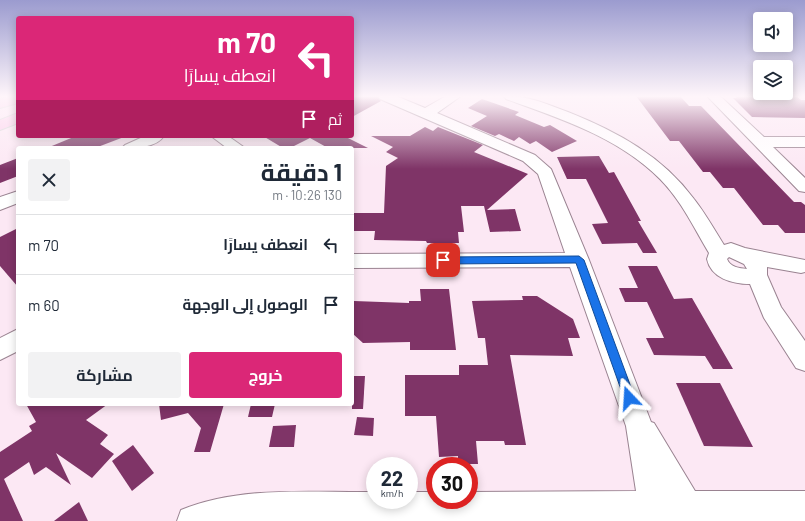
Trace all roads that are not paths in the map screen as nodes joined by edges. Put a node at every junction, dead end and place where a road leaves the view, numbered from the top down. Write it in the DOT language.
graph roads {
  1 [pos="11,120"];
  2 [pos="441,120"];
  3 [pos="575,120"];
  4 [pos="596,120"];
  5 [pos="738,120"];
  6 [pos="0,124"];
  7 [pos="152,138"];
  8 [pos="221,138"];
  9 [pos="760,142"];
  10 [pos="805,142"];
  11 [pos="134,146"];
  12 [pos="234,146"];
  13 [pos="805,187"];
  14 [pos="16,197"];
  15 [pos="0,204"];
  16 [pos="732,253"];
  17 [pos="579,260"];
  18 [pos="354,261"];
  19 [pos="803,266"];
  20 [pos="729,273"];
  21 [pos="758,274"];
  22 [pos="772,312"];
  23 [pos="16,340"];
  24 [pos="0,350"];
  25 [pos="805,360"];
  26 [pos="640,426"];
  27 [pos="653,506"];
  28 [pos="688,506"];
  29 [pos="805,506"];
  30 [pos="524,514"];
  31 [pos="192,521"];
  1 -- 6 [label="main road"];
  2 -- 17 [label="street"];
  3 -- 16 [label="street"];
  4 -- 16 [label="street"];
  5 -- 9 [label="street"];
  7 -- 11 [label="street"];
  8 -- 12 [label="street"];
  9 -- 10 [label="street"];
  9 -- 13 [label="street"];
  14 -- 15 [label="street"];
  16 -- 19 [label="street"];
  16 -- 20 [label="street"];
  16 -- 21 [label="street"];
  17 -- 18 [label="street"];
  17 -- 26 [label="street"];
  19 -- 21 [label="street"];
  20 -- 21 [label="street"];
  20 -- 22 [label="street"];
  21 -- 22 [label="street"];
  22 -- 25 [label="street"];
  23 -- 24 [label="street"];
  26 -- 27 [label="street"];
  26 -- 28 [label="street"];
  27 -- 28 [label="street"];
  27 -- 30 [label="street"];
  28 -- 29 [label="street"];
  30 -- 31 [label="street"];
}
